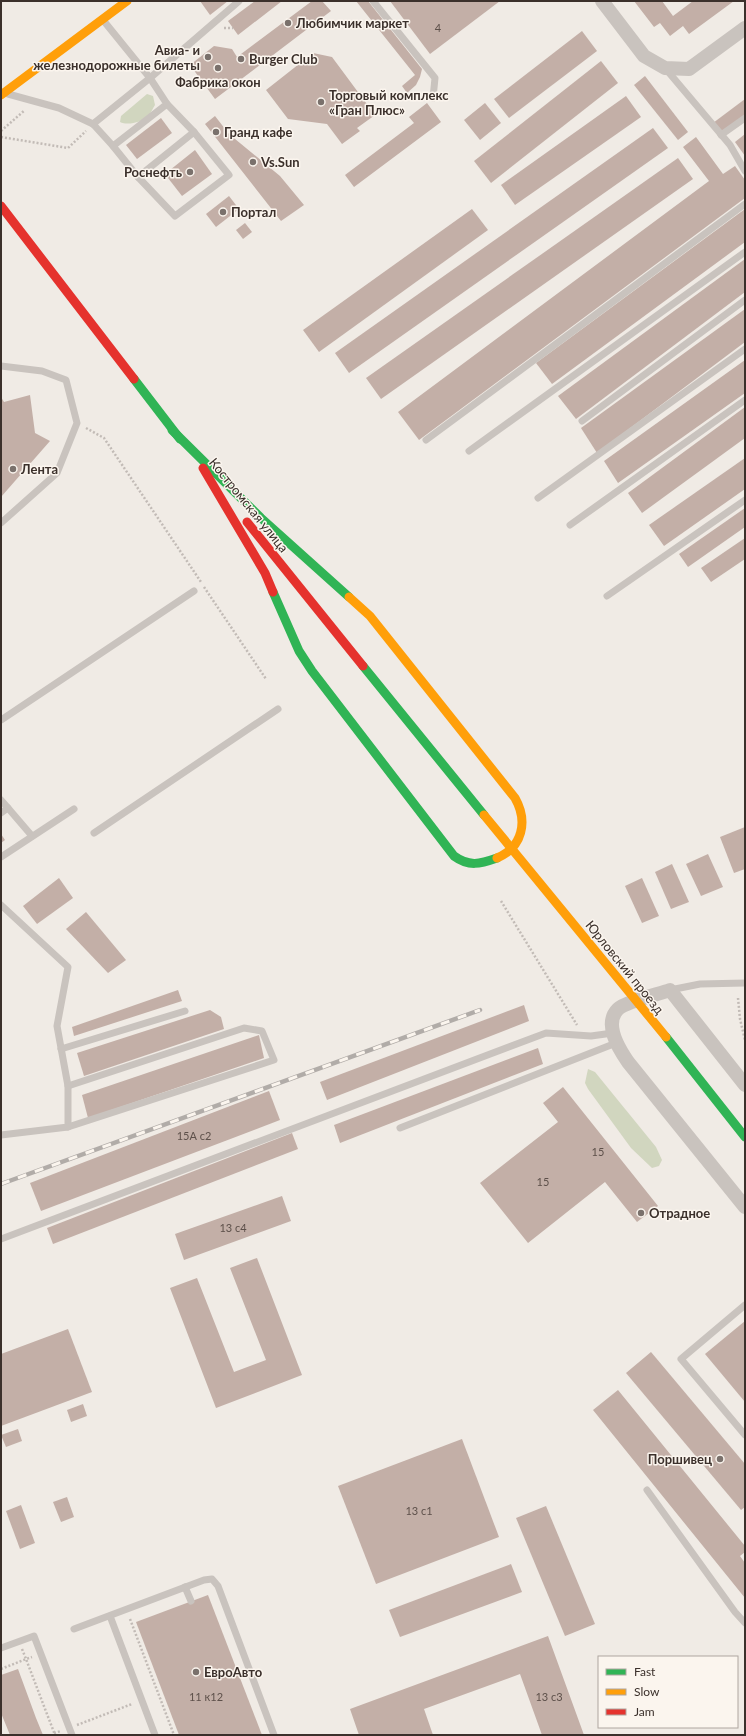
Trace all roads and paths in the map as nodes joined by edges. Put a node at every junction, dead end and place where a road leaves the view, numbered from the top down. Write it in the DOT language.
graph roads {
  1 [pos="127,1"];
  2 [pos="239,1"];
  3 [pos="373,1"];
  4 [pos="602,1"];
  5 [pos="103,20"];
  6 [pos="745,28"];
  7 [pos="665,68"];
  8 [pos="150,78"];
  9 [pos="2,94"];
  10 [pos="433,98"];
  11 [pos="35,102"];
  12 [pos="167,104"];
  13 [pos="745,118"];
  14 [pos="93,124"];
  15 [pos="1,131"];
  16 [pos="194,132"];
  17 [pos="721,135"];
  18 [pos="1,137"];
  19 [pos="113,146"];
  20 [pos="745,171"];
  21 [pos="138,177"];
  22 [pos="745,204"];
  23 [pos="1,206"];
  24 [pos="745,252"];
  25 [pos="745,300"];
  26 [pos="745,349"];
  27 [pos="1,366"];
  28 [pos="745,400"];
  29 [pos="582,421"];
  30 [pos="77,423"];
  31 [pos="172,430"];
  32 [pos="426,440"];
  33 [pos="469,452"];
  34 [pos="203,468"];
  35 [pos="538,498"];
  36 [pos="745,500"];
  37 [pos="1,523"];
  38 [pos="570,525"];
  39 [pos="194,591"];
  40 [pos="607,596"];
  41 [pos="266,679"];
  42 [pos="278,709"];
  43 [pos="1,720"];
  44 [pos="1,800"];
  45 [pos="8,808"];
  46 [pos="74,809"];
  47 [pos="1,813"];
  48 [pos="484,815"];
  49 [pos="94,833"];
  50 [pos="32,836"];
  51 [pos="1,857"];
  52 [pos="501,901"];
  53 [pos="1,905"];
  54 [pos="745,983"];
  55 [pos="670,990"];
  56 [pos="738,998"];
  57 [pos="185,1011"];
  58 [pos="578,1026"];
  59 [pos="615,1038"];
  60 [pos="745,1040"];
  61 [pos="61,1049"];
  62 [pos="745,1085"];
  63 [pos="68,1086"];
  64 [pos="68,1128"];
  65 [pos="400,1128"];
  66 [pos="1,1135"];
  67 [pos="745,1137"];
  68 [pos="745,1207"];
  69 [pos="1,1240"];
  70 [pos="745,1305"];
  71 [pos="745,1435"];
  72 [pos="647,1490"];
  73 [pos="185,1587"];
  74 [pos="191,1602"];
  75 [pos="126,1609"];
  76 [pos="110,1616"];
  77 [pos="745,1623"];
  78 [pos="74,1629"];
  79 [pos="19,1641"];
  80 [pos="1,1648"];
  81 [pos="41,1654"];
  82 [pos="26,1659"];
  83 [pos="1,1669"];
  84 [pos="158,1694"];
  85 [pos="142,1700"];
  86 [pos="70,1731"];
  87 [pos="54,1734"];
  88 [pos="155,1735"];
  89 [pos="174,1735"];
  90 [pos="274,1735"];
  1 -- 5 [label="main road"];
  2 -- 8 [label="lane"];
  3 -- 10 [label="lane"];
  4 -- 7 [label="street"];
  5 -- 8 [label="lane"];
  5 -- 9 [label="main road"];
  6 -- 7 [label="street"];
  7 -- 17 [label="lane"];
  8 -- 12 [label="lane"];
  8 -- 14 [label="lane"];
  9 -- 11 [label="lane"];
  11 -- 14 [label="lane"];
  11 -- 15 [label="path"];
  12 -- 16 [label="lane"];
  12 -- 19 [label="lane"];
  13 -- 17 [label="lane"];
  14 -- 18 [label="path"];
  14 -- 19 [label="lane"];
  16 -- 21 [label="lane"];
  16 -- 21 [label="lane"];
  17 -- 20 [label="lane"];
  19 -- 21 [label="lane"];
  22 -- 32 [label="lane"];
  23 -- 31 [label="main road, Костромская улица"];
  24 -- 33 [label="lane"];
  25 -- 29 [label="lane"];
  26 -- 35 [label="lane"];
  27 -- 30 [label="lane"];
  28 -- 38 [label="lane"];
  30 -- 37 [label="lane"];
  30 -- 41 [label="path"];
  31 -- 34 [label="main road, Костромская улица"];
  31 -- 34 [label="main road"];
  34 -- 48 [label="main road, Костромская улица"];
  36 -- 40 [label="lane"];
  39 -- 43 [label="lane"];
  42 -- 49 [label="lane"];
  44 -- 45 [label="lane"];
  45 -- 47 [label="lane"];
  45 -- 50 [label="lane"];
  46 -- 50 [label="lane"];
  48 -- 67 [label="main road, Юрловский проезд, bridge"];
  50 -- 51 [label="lane"];
  52 -- 58 [label="path"];
  53 -- 61 [label="lane"];
  54 -- 55 [label="lane"];
  55 -- 59 [label="street"];
  55 -- 62 [label="street"];
  56 -- 60 [label="path"];
  57 -- 61 [label="lane"];
  59 -- 65 [label="lane"];
  59 -- 68 [label="street"];
  59 -- 69 [label="lane"];
  61 -- 63 [label="lane"];
  63 -- 64 [label="lane"];
  63 -- 64 [label="lane"];
  64 -- 66 [label="lane"];
  70 -- 71 [label="lane"];
  72 -- 77 [label="lane"];
  73 -- 74 [label="lane"];
  73 -- 75 [label="lane"];
  73 -- 90 [label="lane"];
  75 -- 76 [label="lane"];
  75 -- 84 [label="path"];
  76 -- 78 [label="lane"];
  76 -- 85 [label="lane"];
  79 -- 80 [label="lane"];
  79 -- 81 [label="lane"];
  79 -- 82 [label="path"];
  81 -- 82 [label="path"];
  81 -- 86 [label="lane"];
  82 -- 83 [label="path"];
  82 -- 87 [label="path"];
  84 -- 85 [label="path"];
  84 -- 89 [label="path"];
  85 -- 86 [label="path"];
  85 -- 88 [label="lane"];
  86 -- 87 [label="path"];
}
